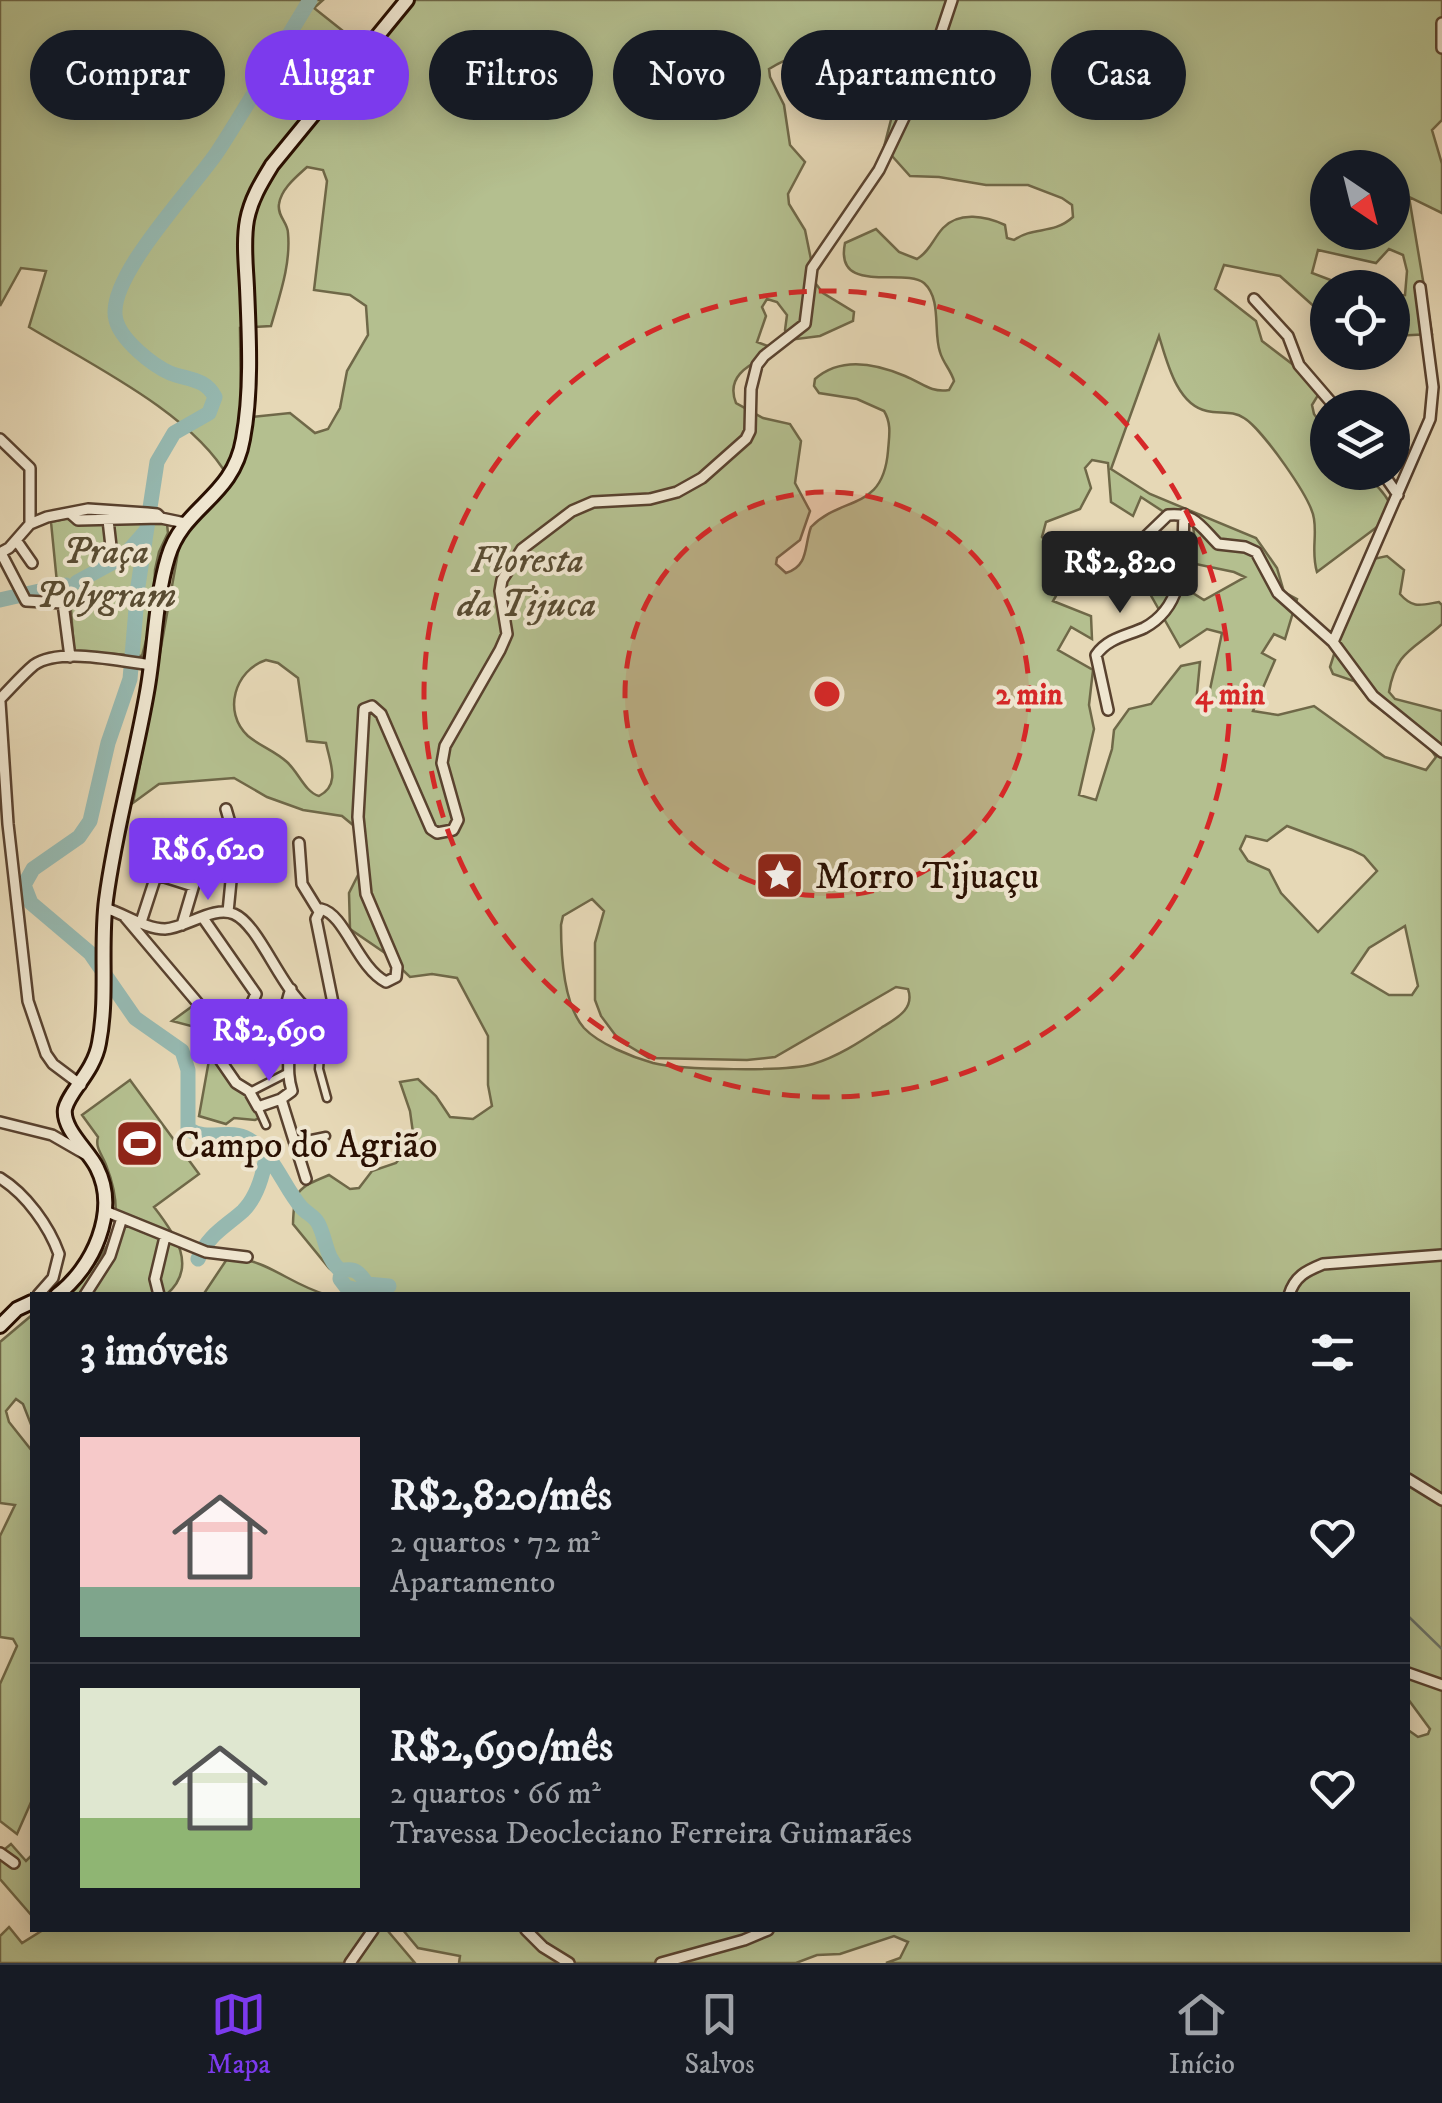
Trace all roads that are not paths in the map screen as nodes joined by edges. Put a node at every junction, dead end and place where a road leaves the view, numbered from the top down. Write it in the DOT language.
graph roads {
  1 [pos="407,0"];
  2 [pos="952,0"];
  3 [pos="1442,24"];
  4 [pos="1442,48"];
  5 [pos="1420,287"];
  6 [pos="1254,299"];
  7 [pos="1321,390"];
  8 [pos="0,439"];
  9 [pos="1395,490"];
  10 [pos="1398,495"];
  11 [pos="70,513"];
  12 [pos="1184,514"];
  13 [pos="153,517"];
  14 [pos="108,520"];
  15 [pos="185,523"];
  16 [pos="30,524"];
  17 [pos="16,540"];
  18 [pos="1141,541"];
  19 [pos="0,553"];
  20 [pos="112,556"];
  21 [pos="32,563"];
  22 [pos="1333,642"];
  23 [pos="70,656"];
  24 [pos="145,664"];
  25 [pos="0,700"];
  26 [pos="1108,710"];
  27 [pos="1442,752"];
  28 [pos="226,809"];
  29 [pos="300,843"];
  30 [pos="198,871"];
  31 [pos="193,886"];
  32 [pos="106,908"];
  33 [pos="318,910"];
  34 [pos="228,912"];
  35 [pos="123,915"];
  36 [pos="203,918"];
  37 [pos="141,922"];
  38 [pos="182,925"];
  39 [pos="291,989"];
  40 [pos="322,1015"];
  41 [pos="217,1042"];
  42 [pos="286,1073"];
  43 [pos="81,1085"];
  44 [pos="250,1092"];
  45 [pos="328,1098"];
  46 [pos="282,1099"];
  47 [pos="258,1107"];
  48 [pos="0,1122"];
  49 [pos="266,1125"];
  50 [pos="326,1136"];
  51 [pos="296,1142"];
  52 [pos="92,1158"];
  53 [pos="0,1178"];
  54 [pos="306,1179"];
  55 [pos="105,1210"];
  56 [pos="122,1218"];
  57 [pos="165,1237"];
  58 [pos="1442,1255"];
  59 [pos="247,1256"];
  60 [pos="39,1292"];
  61 [pos="60,1292"];
  62 [pos="88,1292"];
  63 [pos="158,1292"];
  64 [pos="1290,1292"];
  65 [pos="30,1301"];
  66 [pos="0,1326"];
  67 [pos="1410,1481"];
  68 [pos="1442,1500"];
  69 [pos="1410,1674"];
  70 [pos="1442,1685"];
  71 [pos="0,1854"];
  72 [pos="14,1862"];
  73 [pos="372,1932"];
  74 [pos="528,1932"];
  75 [pos="763,1932"];
  76 [pos="350,1963"];
  77 [pos="569,1963"];
  78 [pos="661,1963"];
  1 -- 15 [label="main road"];
  2 -- 33 [label="street"];
  3 -- 4 [label="street"];
  5 -- 10 [label="street"];
  6 -- 7 [label="street"];
  8 -- 16 [label="street"];
  9 -- 10 [label="street"];
  10 -- 22 [label="street"];
  11 -- 13 [label="street"];
  11 -- 14 [label="street"];
  11 -- 16 [label="street"];
  12 -- 18 [label="street"];
  12 -- 22 [label="street"];
  12 -- 26 [label="street"];
  13 -- 14 [label="street"];
  13 -- 15 [label="street"];
  14 -- 20 [label="street"];
  15 -- 24 [label="main road"];
  16 -- 17 [label="street"];
  17 -- 19 [label="street"];
  17 -- 21 [label="street"];
  19 -- 23 [label="street"];
  22 -- 27 [label="street"];
  23 -- 24 [label="street"];
  23 -- 25 [label="street"];
  24 -- 32 [label="main road"];
  25 -- 43 [label="street"];
  28 -- 34 [label="street"];
  29 -- 33 [label="street"];
  30 -- 31 [label="street"];
  31 -- 37 [label="street"];
  31 -- 38 [label="street"];
  32 -- 35 [label="street"];
  32 -- 43 [label="main road"];
  33 -- 40 [label="street"];
  34 -- 36 [label="street"];
  34 -- 39 [label="street"];
  35 -- 37 [label="street"];
  35 -- 41 [label="street"];
  36 -- 38 [label="street"];
  36 -- 41 [label="street"];
  37 -- 38 [label="street"];
  39 -- 40 [label="street"];
  39 -- 42 [label="street"];
  40 -- 45 [label="street"];
  41 -- 44 [label="street"];
  42 -- 44 [label="street"];
  42 -- 46 [label="street"];
  43 -- 52 [label="main road"];
  44 -- 47 [label="street"];
  46 -- 47 [label="street"];
  46 -- 51 [label="street"];
  47 -- 49 [label="street"];
  48 -- 52 [label="street"];
  50 -- 51 [label="street"];
  51 -- 54 [label="street"];
  52 -- 55 [label="main road"];
  53 -- 60 [label="street"];
  55 -- 56 [label="street"];
  55 -- 61 [label="main road"];
  56 -- 57 [label="street"];
  56 -- 62 [label="street"];
  57 -- 59 [label="street"];
  57 -- 63 [label="street"];
  58 -- 64 [label="street"];
  65 -- 66 [label="main road"];
  67 -- 68 [label="street"];
  69 -- 70 [label="street"];
  71 -- 72 [label="street"];
  73 -- 76 [label="street"];
  74 -- 77 [label="street"];
  75 -- 78 [label="street"];
}
